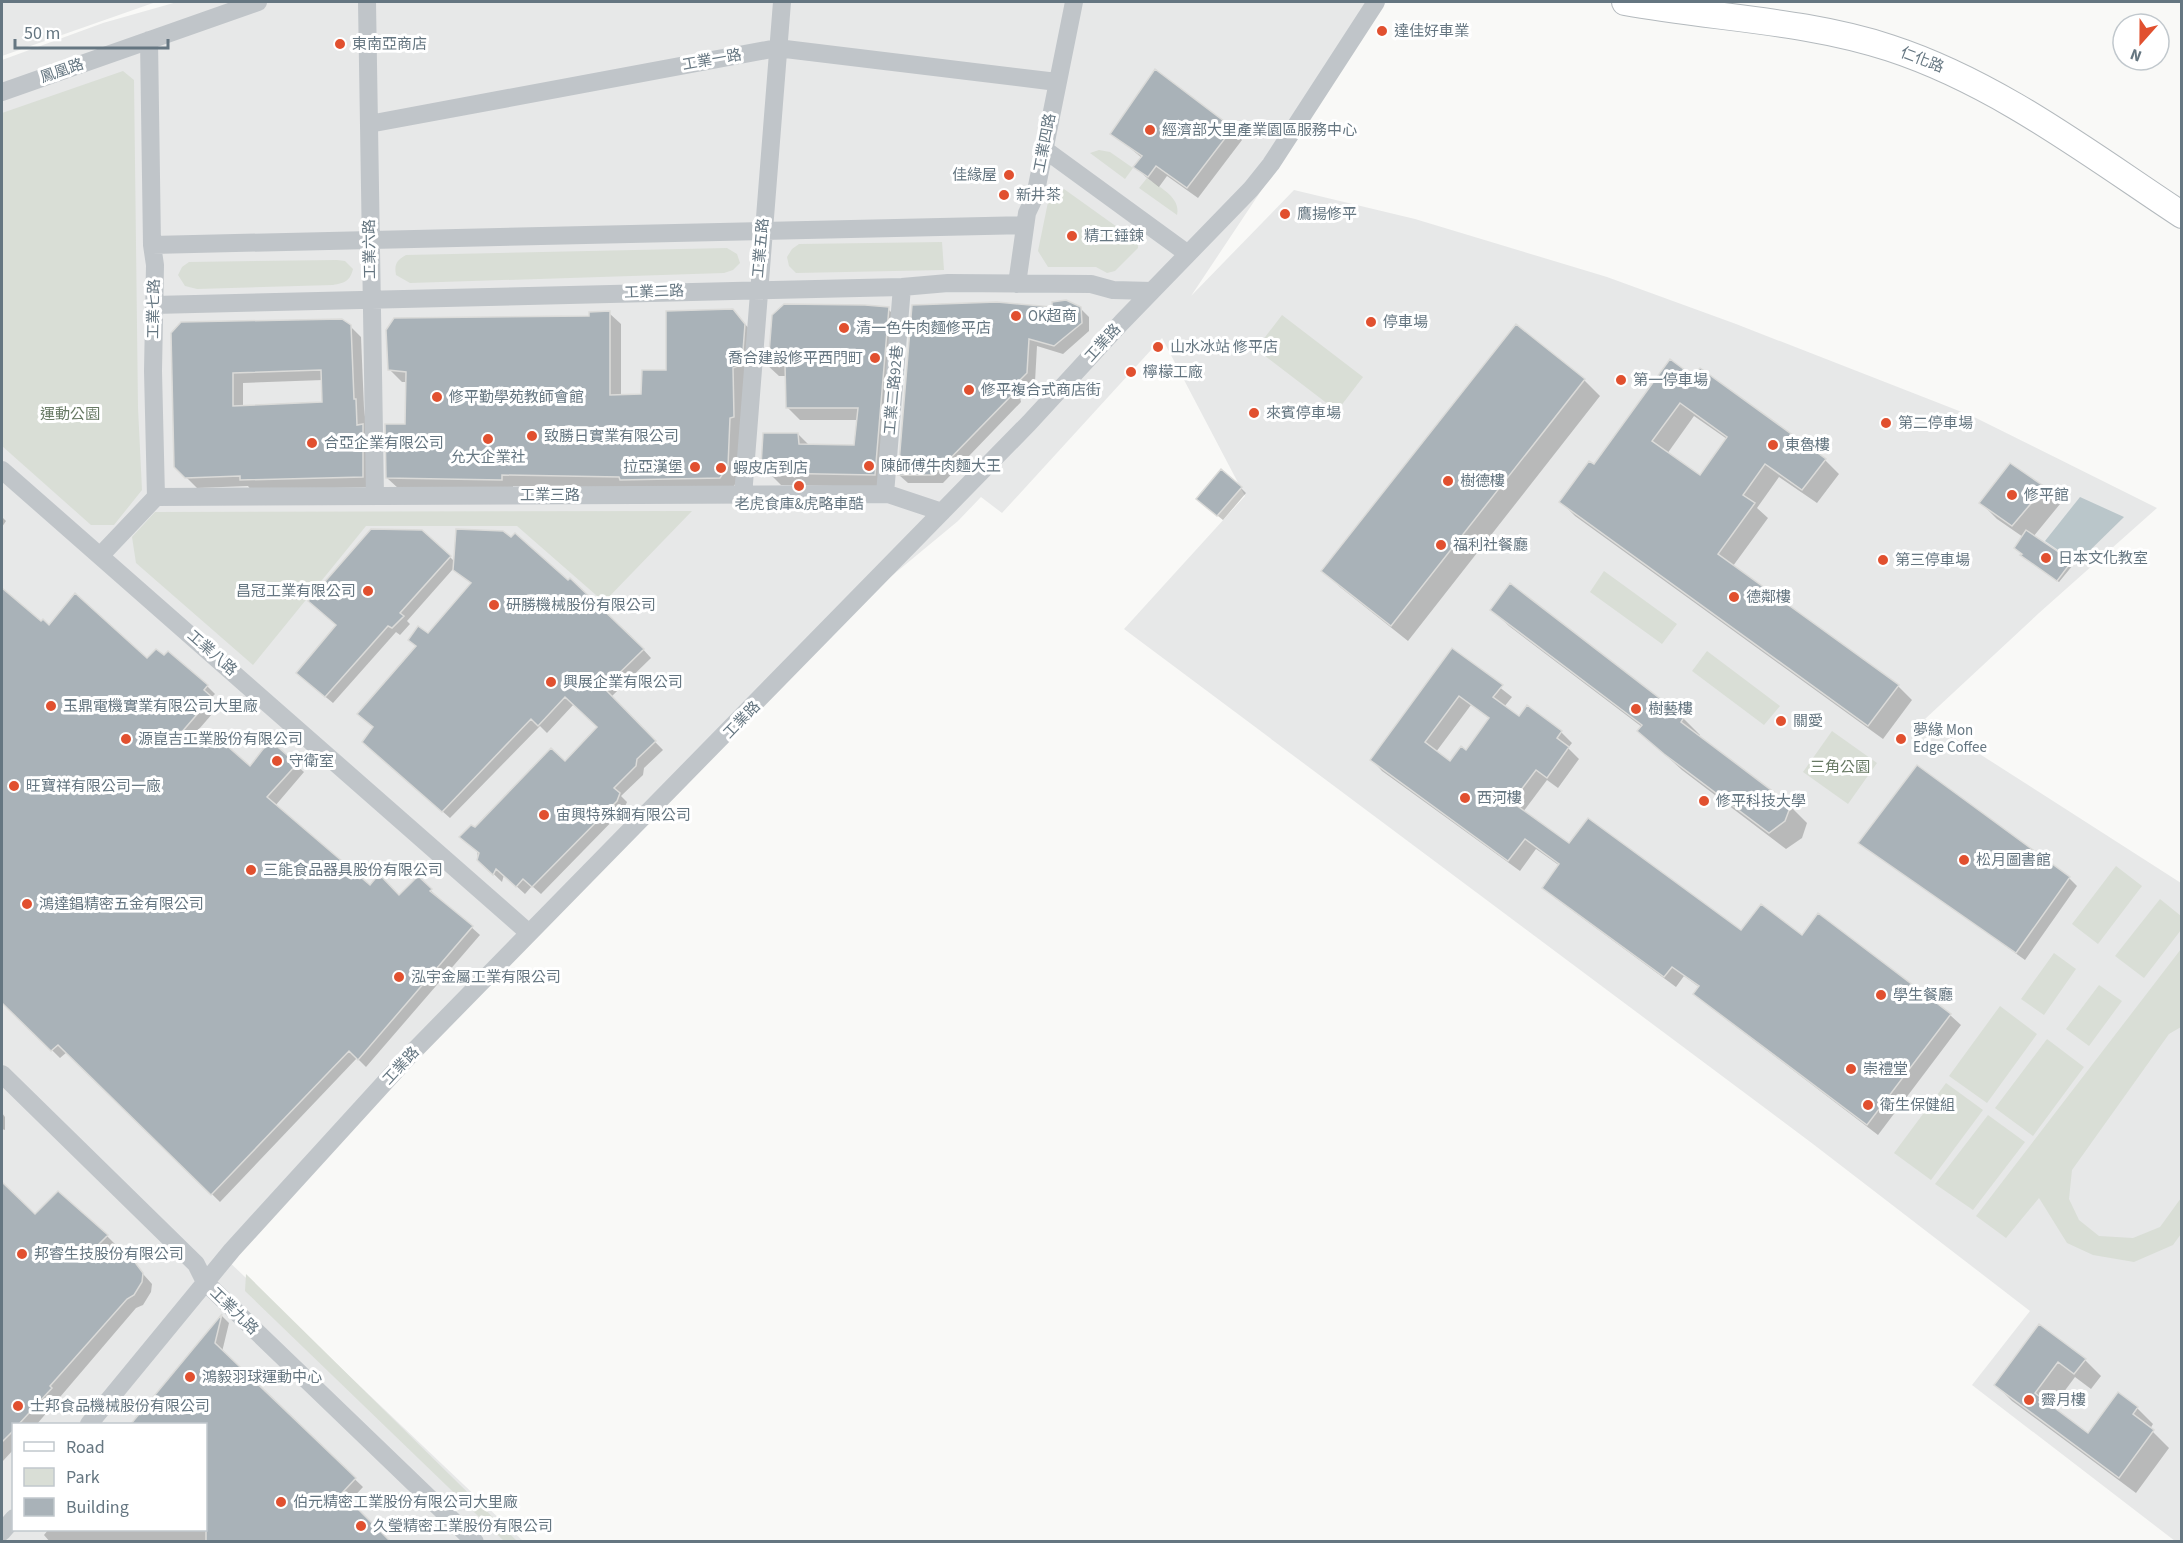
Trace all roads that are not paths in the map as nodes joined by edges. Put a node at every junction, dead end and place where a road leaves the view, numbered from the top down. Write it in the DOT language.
graph roads {
  1 [pos="258,2"];
  2 [pos="367,2"];
  3 [pos="782,2"];
  4 [pos="1074,2"];
  5 [pos="1376,2"];
  6 [pos="1625,2"];
  7 [pos="149,40"];
  8 [pos="777,48"];
  9 [pos="1057,82"];
  10 [pos="2,92"];
  11 [pos="369,124"];
  12 [pos="1044,149"];
  13 [pos="2181,215"];
  14 [pos="1025,225"];
  15 [pos="762,231"];
  16 [pos="370,240"];
  17 [pos="152,245"];
  18 [pos="1188,254"];
  19 [pos="1017,284"];
  20 [pos="902,286"];
  21 [pos="758,289"];
  22 [pos="1152,291"];
  23 [pos="371,299"];
  24 [pos="154,305"];
  25 [pos="2,470"];
  26 [pos="885,494"];
  27 [pos="375,496"];
  28 [pos="742,496"];
  29 [pos="156,497"];
  30 [pos="942,512"];
  31 [pos="100,556"];
  32 [pos="529,933"];
  33 [pos="2,1074"];
  34 [pos="205,1282"];
  35 [pos="91,1423"];
  36 [pos="12,1520"];
  37 [pos="2,1532"];
  38 [pos="475,1542"];
  1 -- 7 [label="street, 鳳凰路"];
  2 -- 11 [label="street, 工業六路"];
  3 -- 8 [label="street, 工業五路"];
  4 -- 9 [label="street, 工業四路"];
  5 -- 18 [label="street, 工業路"];
  6 -- 13 [label="main road, 仁化路"];
  7 -- 10 [label="street, 鳳凰路"];
  7 -- 17 [label="street, 工業七路"];
  8 -- 9 [label="street, 工業一路"];
  8 -- 11 [label="street, 工業一路"];
  8 -- 15 [label="street, 工業五路"];
  9 -- 12 [label="street, 工業四路"];
  11 -- 16 [label="street, 工業六路"];
  12 -- 14 [label="street, 工業四路"];
  12 -- 18 [label="street"];
  14 -- 15 [label="street"];
  14 -- 19 [label="street, 工業四路"];
  15 -- 16 [label="street"];
  15 -- 21 [label="street, 工業五路"];
  16 -- 17 [label="street"];
  16 -- 23 [label="street, 工業六路"];
  17 -- 24 [label="street, 工業七路"];
  18 -- 22 [label="street, 工業路"];
  19 -- 20 [label="street, 工業二路"];
  19 -- 22 [label="street, 工業二路"];
  20 -- 21 [label="street, 工業二路"];
  20 -- 26 [label="street, 工業二路92巷"];
  21 -- 23 [label="street, 工業二路"];
  21 -- 28 [label="street, 工業五路"];
  22 -- 30 [label="street, 工業路"];
  23 -- 24 [label="street, 工業二路"];
  23 -- 27 [label="street, 工業六路"];
  24 -- 29 [label="street, 工業七路"];
  25 -- 31 [label="street, 工業八路"];
  26 -- 28 [label="street, 工業三路"];
  26 -- 30 [label="street, 工業三路"];
  27 -- 28 [label="street, 工業三路"];
  27 -- 29 [label="street, 工業三路"];
  29 -- 31 [label="street"];
  30 -- 32 [label="street, 工業路"];
  31 -- 32 [label="street, 工業八路"];
  32 -- 34 [label="street, 工業路"];
  33 -- 34 [label="street, 工業九路"];
  34 -- 35 [label="street, 工業路"];
  34 -- 38 [label="street, 工業九路"];
  36 -- 37 [label="street"];
}
